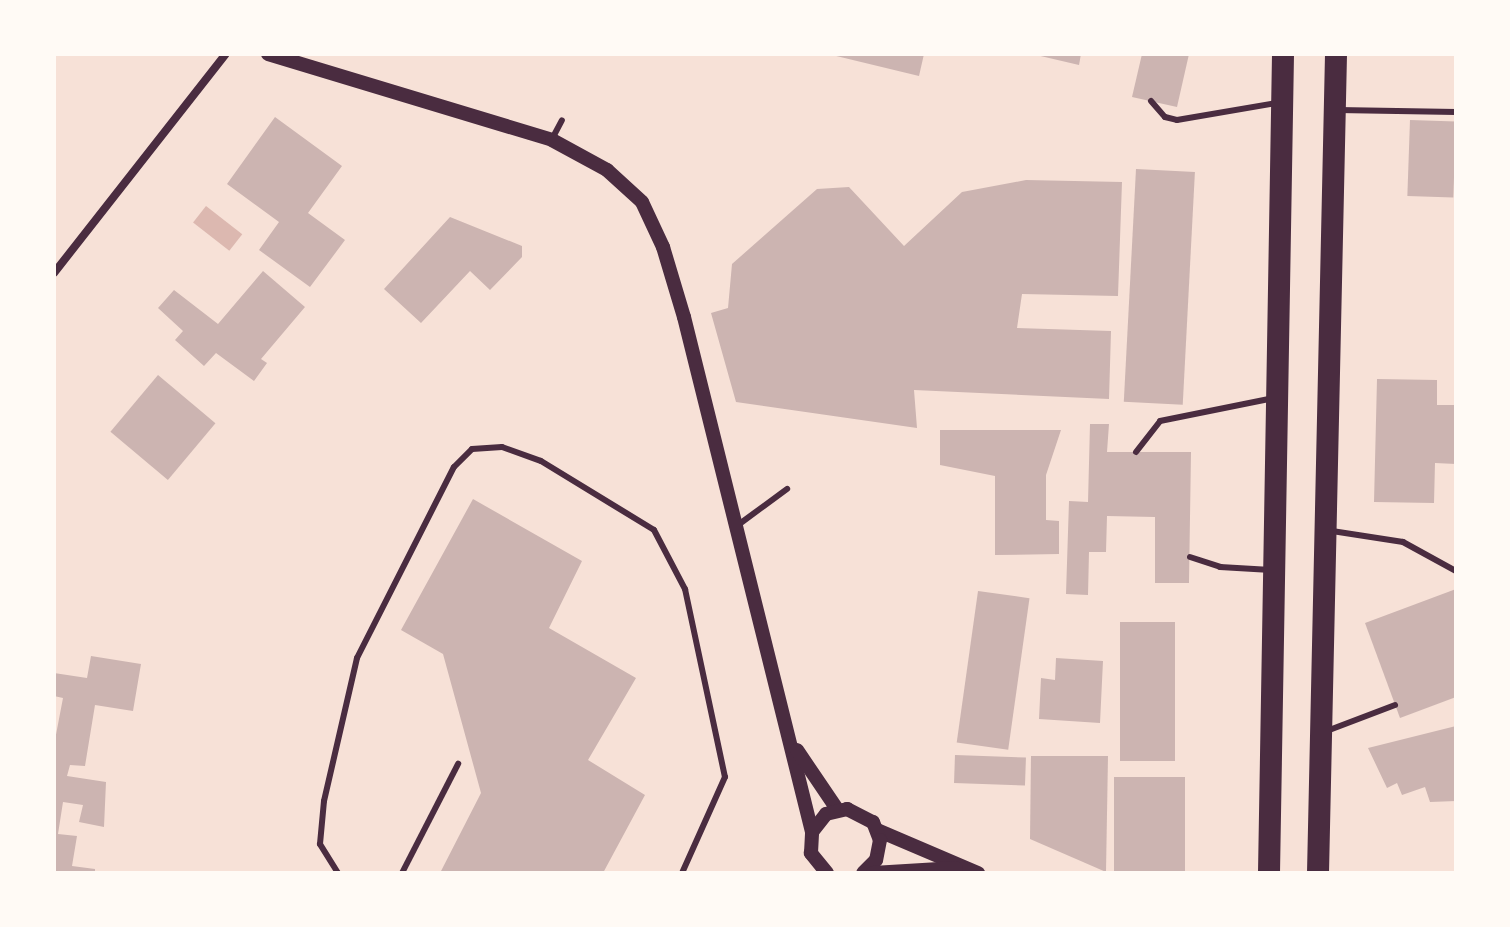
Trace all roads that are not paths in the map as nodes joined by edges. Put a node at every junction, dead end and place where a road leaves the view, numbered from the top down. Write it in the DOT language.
graph roads {
  1 [pos="226,54"];
  2 [pos="268,54"];
  3 [pos="1283,54"];
  4 [pos="1336,54"];
  5 [pos="1151,101"];
  6 [pos="1283,102"];
  7 [pos="1335,110"];
  8 [pos="1456,112"];
  9 [pos="562,120"];
  10 [pos="552,140"];
  11 [pos="54,273"];
  12 [pos="1278,397"];
  13 [pos="1136,452"];
  14 [pos="787,489"];
  15 [pos="738,525"];
  16 [pos="1325,529"];
  17 [pos="1190,557"];
  18 [pos="1275,570"];
  19 [pos="1456,571"];
  20 [pos="1395,705"];
  21 [pos="1321,734"];
  22 [pos="791,741"];
  23 [pos="458,764"];
  24 [pos="837,809"];
  25 [pos="877,830"];
  26 [pos="812,832"];
  27 [pos="819,870"];
  28 [pos="933,870"];
  29 [pos="971,870"];
  30 [pos="338,873"];
  31 [pos="402,873"];
  32 [pos="682,873"];
  33 [pos="863,873"];
  34 [pos="873,873"];
  35 [pos="1269,873"];
  36 [pos="1318,873"];
  1 -- 11 [label="street"];
  2 -- 10 [label="street"];
  3 -- 6 [label="highway"];
  4 -- 7 [label="highway"];
  5 -- 6 [label="lane"];
  6 -- 12 [label="highway"];
  7 -- 8 [label="lane"];
  7 -- 16 [label="highway"];
  9 -- 10 [label="lane"];
  10 -- 15 [label="street"];
  12 -- 13 [label="lane"];
  12 -- 18 [label="highway"];
  14 -- 15 [label="lane"];
  15 -- 22 [label="street"];
  16 -- 19 [label="lane"];
  16 -- 21 [label="highway"];
  17 -- 18 [label="lane"];
  18 -- 35 [label="highway"];
  20 -- 21 [label="lane"];
  21 -- 36 [label="highway"];
  22 -- 24 [label="street"];
  22 -- 26 [label="street"];
  23 -- 31 [label="lane"];
  24 -- 25 [label="street"];
  24 -- 26 [label="street"];
  25 -- 29 [label="street"];
  25 -- 33 [label="street"];
  26 -- 27 [label="street"];
  28 -- 29 [label="street"];
  28 -- 34 [label="street"];
  30 -- 32 [label="lane"];
}
